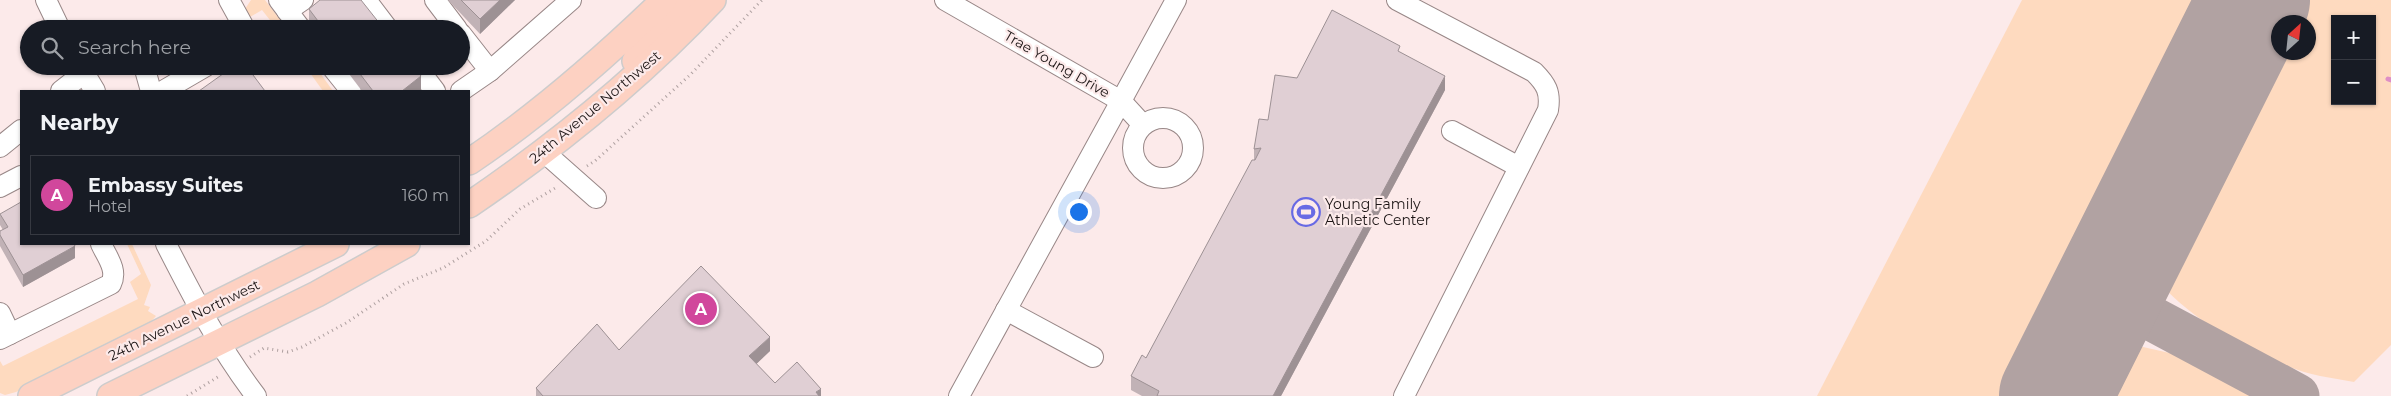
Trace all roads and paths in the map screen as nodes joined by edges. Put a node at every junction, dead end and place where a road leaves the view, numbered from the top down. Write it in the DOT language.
graph roads {
  1 [pos="46,0"];
  2 [pos="229,0"];
  3 [pos="366,0"];
  4 [pos="435,0"];
  5 [pos="571,0"];
  6 [pos="664,0"];
  7 [pos="687,0"];
  8 [pos="713,0"];
  9 [pos="762,0"];
  10 [pos="945,0"];
  11 [pos="1176,0"];
  12 [pos="1397,0"];
  13 [pos="290,4"];
  14 [pos="56,20"];
  15 [pos="240,20"];
  16 [pos="297,20"];
  17 [pos="381,20"];
  18 [pos="451,20"];
  19 [pos="470,45"];
  20 [pos="490,71"];
  21 [pos="76,75"];
  22 [pos="86,75"];
  23 [pos="147,75"];
  24 [pos="191,75"];
  25 [pos="338,75"];
  26 [pos="423,75"];
  27 [pos="62,90"];
  28 [pos="94,90"];
  29 [pos="151,90"];
  30 [pos="165,90"];
  31 [pos="350,90"];
  32 [pos="434,90"];
  33 [pos="463,90"];
  34 [pos="610,98"];
  35 [pos="1121,100"];
  36 [pos="1143,125"];
  37 [pos="20,131"];
  38 [pos="1452,131"];
  39 [pos="0,147"];
  40 [pos="544,152"];
  41 [pos="470,161"];
  42 [pos="1519,167"];
  43 [pos="20,177"];
  44 [pos="572,177"];
  45 [pos="0,187"];
  46 [pos="596,198"];
  47 [pos="470,204"];
  48 [pos="102,245"];
  49 [pos="167,245"];
  50 [pos="334,245"];
  51 [pos="405,245"];
  52 [pos="1006,310"];
  53 [pos="202,311"];
  54 [pos="0,313"];
  55 [pos="5,336"];
  56 [pos="219,342"];
  57 [pos="1093,356"];
  58 [pos="233,366"];
  59 [pos="31,396"];
  60 [pos="110,396"];
  61 [pos="186,396"];
  62 [pos="256,396"];
  63 [pos="959,396"];
  64 [pos="1404,396"];
  1 -- 14 [label="street"];
  2 -- 15 [label="street"];
  3 -- 17 [label="street"];
  4 -- 18 [label="street"];
  5 -- 20 [label="street"];
  6 -- 41 [label="main road"];
  7 -- 34 [label="main road"];
  8 -- 34 [label="main road, 24th Avenue Northwest"];
  9 -- 44 [label="path"];
  10 -- 35 [label="street, Trae Young Drive"];
  11 -- 35 [label="street, Trae Young Drive"];
  12 -- 42 [label="street"];
  13 -- 16 [label="street"];
  19 -- 20 [label="street"];
  20 -- 33 [label="street"];
  21 -- 27 [label="street"];
  22 -- 28 [label="street"];
  23 -- 29 [label="street"];
  24 -- 30 [label="street"];
  25 -- 31 [label="street"];
  26 -- 32 [label="street"];
  34 -- 40 [label="main road, 24th Avenue Northwest"];
  35 -- 36 [label="street"];
  35 -- 52 [label="street"];
  37 -- 39 [label="street"];
  38 -- 42 [label="street"];
  40 -- 44 [label="street"];
  40 -- 47 [label="main road, 24th Avenue Northwest"];
  42 -- 64 [label="street"];
  43 -- 45 [label="street"];
  44 -- 46 [label="street"];
  44 -- 58 [label="path"];
  48 -- 55 [label="street"];
  49 -- 53 [label="street"];
  50 -- 53 [label="main road, 24th Avenue Northwest"];
  51 -- 56 [label="main road"];
  52 -- 57 [label="street"];
  52 -- 63 [label="street"];
  53 -- 56 [label="street"];
  53 -- 59 [label="main road, 24th Avenue Northwest"];
  54 -- 55 [label="street"];
  56 -- 58 [label="street"];
  56 -- 60 [label="main road"];
  58 -- 61 [label="path"];
  58 -- 62 [label="street"];
}
